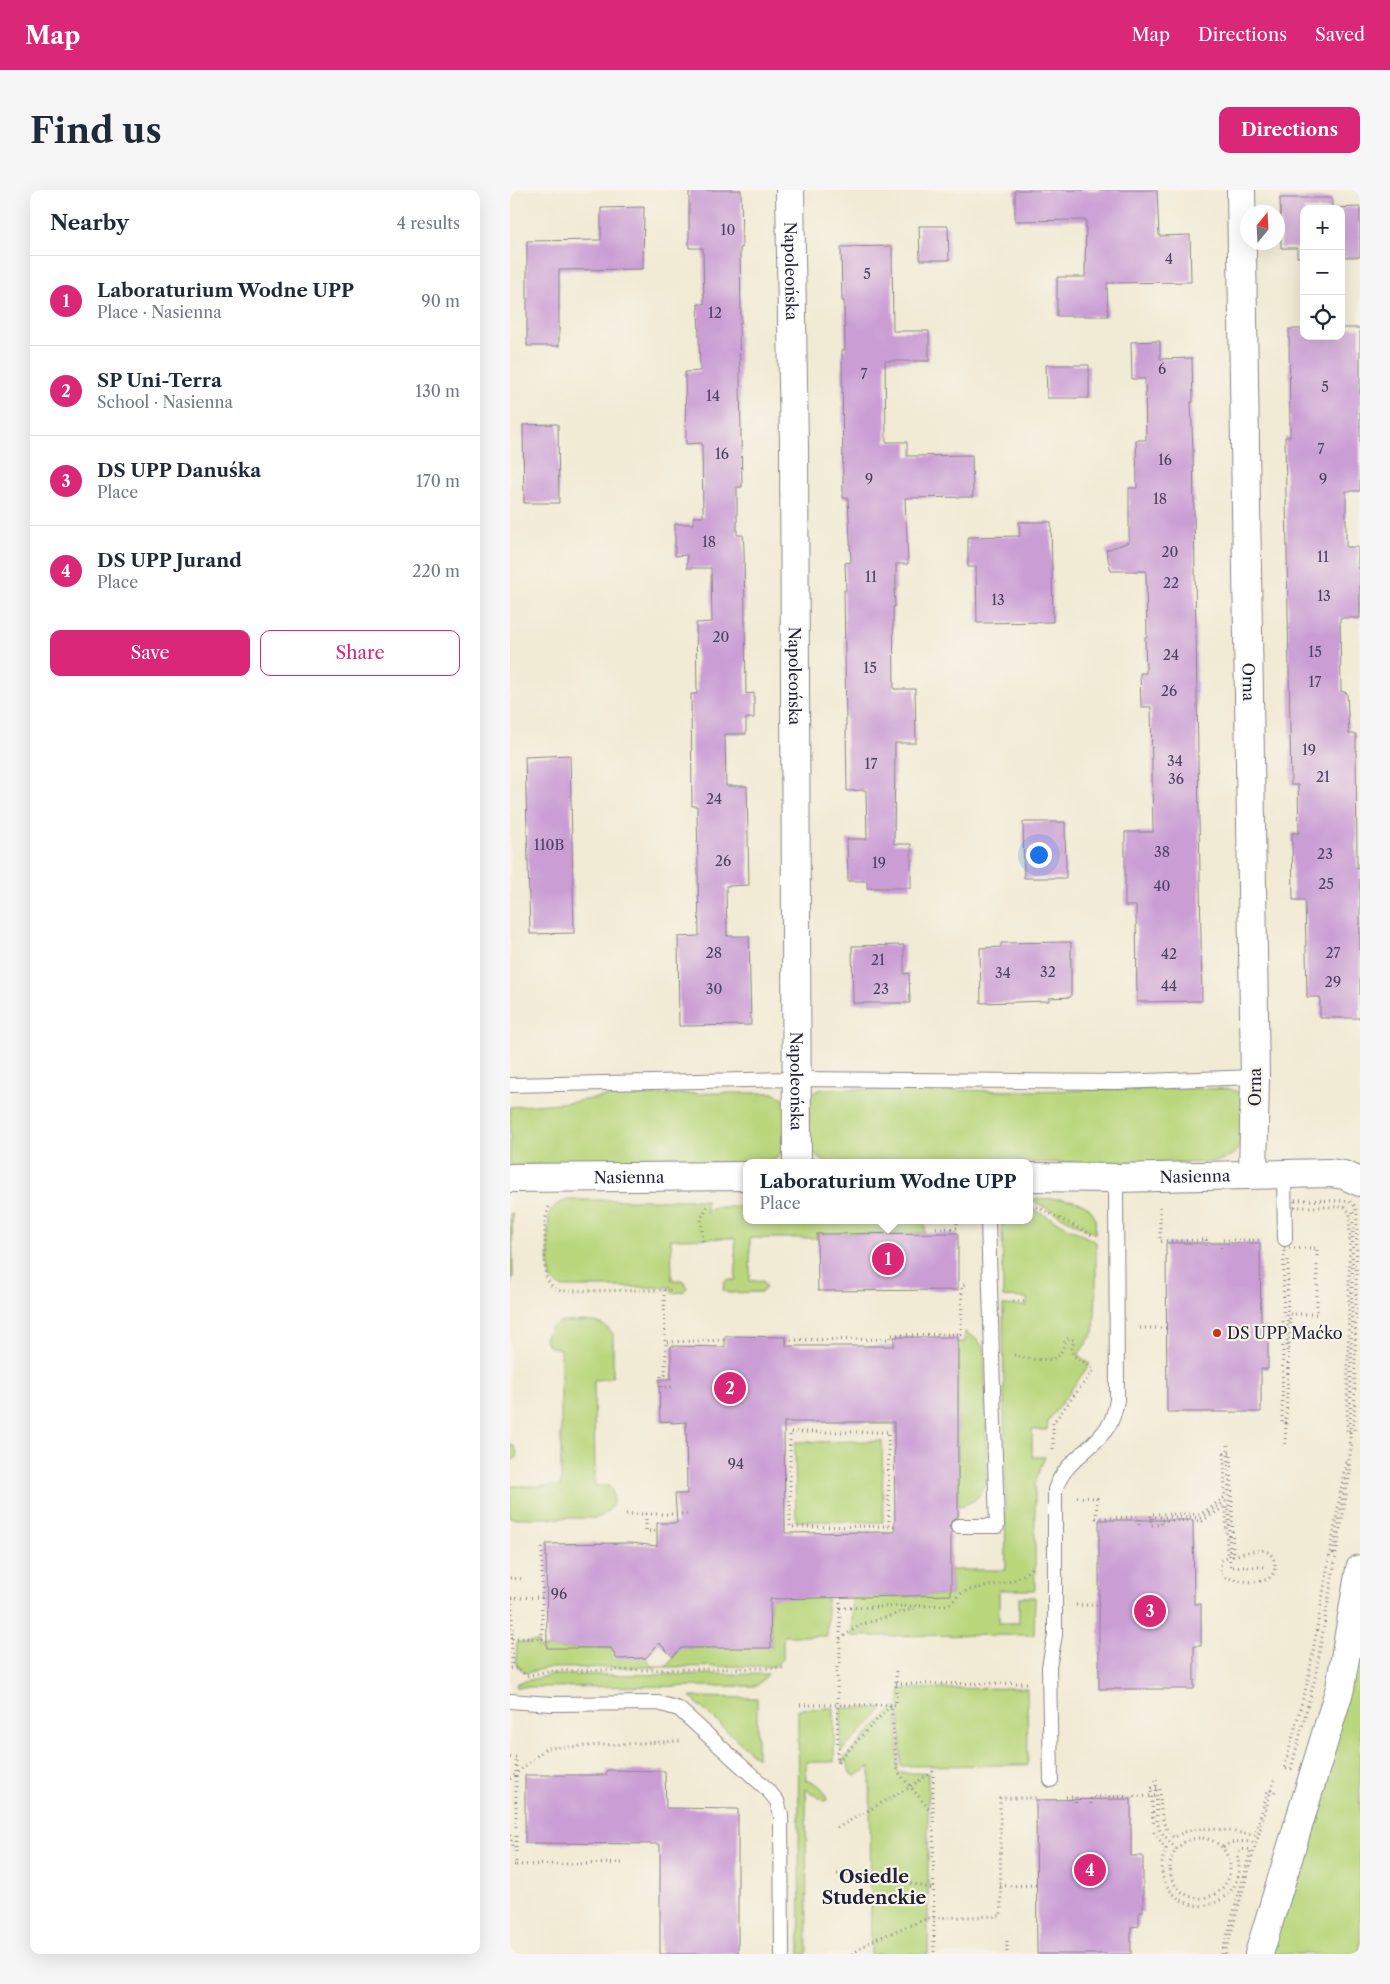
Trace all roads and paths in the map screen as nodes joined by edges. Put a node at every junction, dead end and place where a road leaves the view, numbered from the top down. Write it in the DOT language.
graph roads {
  1 [pos="790,190"];
  2 [pos="1241,190"];
  3 [pos="1255,1077"];
  4 [pos="797,1079"];
  5 [pos="510,1085"];
  6 [pos="798,1159"];
  7 [pos="1254,1174"];
  8 [pos="1284,1174"];
  9 [pos="743,1176"];
  10 [pos="1159,1176"];
  11 [pos="1033,1177"];
  12 [pos="510,1178"];
  13 [pos="1116,1178"];
  14 [pos="1360,1182"];
  15 [pos="712,1200"];
  16 [pos="1290,1203"];
  17 [pos="552,1204"];
  18 [pos="1033,1206"];
  19 [pos="957,1224"];
  20 [pos="988,1224"];
  21 [pos="936,1233"];
  22 [pos="703,1241"];
  23 [pos="1286,1243"];
  24 [pos="1116,1248"];
  25 [pos="1206,1248"];
  26 [pos="1221,1248"];
  27 [pos="962,1286"];
  28 [pos="664,1290"];
  29 [pos="672,1290"];
  30 [pos="961,1334"];
  31 [pos="725,1340"];
  32 [pos="786,1340"];
  33 [pos="961,1340"];
  34 [pos="992,1342"];
  35 [pos="665,1344"];
  36 [pos="1094,1369"];
  37 [pos="671,1388"];
  38 [pos="1286,1423"];
  39 [pos="1350,1431"];
  40 [pos="1350,1443"];
  41 [pos="1285,1444"];
  42 [pos="1228,1445"];
  43 [pos="1228,1453"];
  44 [pos="1056,1497"];
  45 [pos="1229,1500"];
  46 [pos="626,1514"];
  47 [pos="646,1514"];
  48 [pos="687,1514"];
  49 [pos="1138,1525"];
  50 [pos="1152,1525"];
  51 [pos="889,1526"];
  52 [pos="895,1526"];
  53 [pos="958,1526"];
  54 [pos="657,1531"];
  55 [pos="542,1547"];
  56 [pos="1035,1563"];
  57 [pos="1268,1567"];
  58 [pos="1360,1569"];
  59 [pos="510,1578"];
  60 [pos="525,1578"];
  61 [pos="544,1597"];
  62 [pos="840,1597"];
  63 [pos="511,1598"];
  64 [pos="923,1607"];
  65 [pos="840,1608"];
  66 [pos="511,1637"];
  67 [pos="840,1639"];
  68 [pos="511,1668"];
  69 [pos="783,1668"];
  70 [pos="896,1668"];
  71 [pos="1050,1682"];
  72 [pos="896,1684"];
  73 [pos="510,1701"];
  74 [pos="892,1704"];
  75 [pos="837,1705"];
  76 [pos="800,1706"];
  77 [pos="701,1729"];
  78 [pos="510,1757"];
  79 [pos="838,1760"];
  80 [pos="838,1767"];
  81 [pos="516,1774"];
  82 [pos="510,1780"];
  83 [pos="1051,1780"];
  84 [pos="1156,1780"];
  85 [pos="1274,1780"];
  86 [pos="910,1787"];
  87 [pos="1156,1788"];
  88 [pos="1271,1790"];
  89 [pos="1151,1796"];
  90 [pos="1156,1796"];
  91 [pos="1000,1798"];
  92 [pos="1091,1804"];
  93 [pos="933,1814"];
  94 [pos="837,1828"];
  95 [pos="510,1835"];
  96 [pos="1256,1844"];
  97 [pos="1223,1847"];
  98 [pos="1176,1849"];
  99 [pos="516,1855"];
  100 [pos="622,1864"];
  101 [pos="510,1865"];
  102 [pos="516,1865"];
  103 [pos="838,1874"];
  104 [pos="1036,1885"];
  105 [pos="1000,1886"];
  106 [pos="933,1889"];
  107 [pos="934,1917"];
  108 [pos="1007,1936"];
  109 [pos="782,1954"];
  110 [pos="852,1954"];
  111 [pos="934,1954"];
  112 [pos="1007,1954"];
  113 [pos="1224,1954"];
  114 [pos="1230,1954"];
  115 [pos="1259,1954"];
  1 -- 4 [label="street, Napoleońska"];
  2 -- 3 [label="street, Orna"];
  3 -- 4 [label="lane"];
  3 -- 7 [label="street, Orna"];
  4 -- 5 [label="lane"];
  4 -- 6 [label="street, Napoleońska"];
  7 -- 8 [label="street, Nasienna"];
  7 -- 10 [label="street, Nasienna"];
  8 -- 14 [label="street, Nasienna"];
  8 -- 16 [label="lane"];
  9 -- 12 [label="street, Nasienna"];
  10 -- 13 [label="street, Nasienna"];
  10 -- 25 [label="path"];
  11 -- 13 [label="street, Nasienna"];
  13 -- 24 [label="lane"];
  15 -- 22 [label="path"];
  16 -- 23 [label="lane"];
  16 -- 39 [label="path"];
  16 -- 39 [label="path"];
  17 -- 28 [label="path"];
  18 -- 24 [label="path"];
  19 -- 21 [label="path"];
  20 -- 34 [label="lane"];
  23 -- 26 [label="path"];
  23 -- 38 [label="path"];
  23 -- 38 [label="path"];
  24 -- 44 [label="lane"];
  27 -- 30 [label="path"];
  28 -- 29 [label="path"];
  28 -- 35 [label="path"];
  30 -- 32 [label="path"];
  30 -- 33 [label="path"];
  31 -- 35 [label="path"];
  34 -- 36 [label="path"];
  34 -- 53 [label="lane"];
  35 -- 37 [label="path"];
  38 -- 41 [label="path"];
  39 -- 40 [label="path"];
  42 -- 43 [label="path"];
  43 -- 45 [label="path"];
  43 -- 50 [label="path"];
  43 -- 50 [label="path"];
  44 -- 49 [label="path"];
  44 -- 71 [label="lane"];
  45 -- 50 [label="path"];
  45 -- 57 [label="path"];
  46 -- 47 [label="path"];
  47 -- 48 [label="path"];
  47 -- 54 [label="path"];
  51 -- 51 [label="path"];
  51 -- 52 [label="path"];
  55 -- 61 [label="path"];
  56 -- 64 [label="path"];
  58 -- 115 [label="street"];
  59 -- 60 [label="path"];
  61 -- 63 [label="path"];
  61 -- 66 [label="path"];
  62 -- 65 [label="path"];
  63 -- 66 [label="path"];
  64 -- 65 [label="path"];
  64 -- 67 [label="path"];
  65 -- 67 [label="path"];
  66 -- 68 [label="path"];
  67 -- 75 [label="path"];
  68 -- 69 [label="path"];
  70 -- 72 [label="path"];
  71 -- 72 [label="path"];
  71 -- 83 [label="lane"];
  72 -- 74 [label="path"];
  73 -- 77 [label="lane"];
  74 -- 75 [label="path"];
  74 -- 79 [label="path"];
  74 -- 86 [label="path"];
  75 -- 76 [label="path"];
  75 -- 79 [label="path"];
  77 -- 81 [label="path"];
  77 -- 109 [label="lane"];
  78 -- 81 [label="path"];
  79 -- 80 [label="path"];
  81 -- 82 [label="path"];
  81 -- 99 [label="path"];
  84 -- 87 [label="path"];
  85 -- 88 [label="path"];
  86 -- 93 [label="path"];
  86 -- 93 [label="path"];
  86 -- 94 [label="path"];
  87 -- 88 [label="path"];
  87 -- 89 [label="path"];
  87 -- 90 [label="path"];
  88 -- 96 [label="path"];
  88 -- 114 [label="path"];
  89 -- 90 [label="path"];
  89 -- 92 [label="path"];
  89 -- 113 [label="path"];
  90 -- 98 [label="path"];
  91 -- 105 [label="path"];
  93 -- 106 [label="path"];
  95 -- 99 [label="path"];
  96 -- 97 [label="path"];
  96 -- 113 [label="path"];
  97 -- 98 [label="path"];
  97 -- 98 [label="path"];
  99 -- 102 [label="path"];
  100 -- 102 [label="path"];
  101 -- 102 [label="path"];
  103 -- 106 [label="path"];
  104 -- 105 [label="path"];
  105 -- 107 [label="path"];
  106 -- 107 [label="path"];
  107 -- 110 [label="path"];
  107 -- 111 [label="path"];
  108 -- 112 [label="path"];
}
